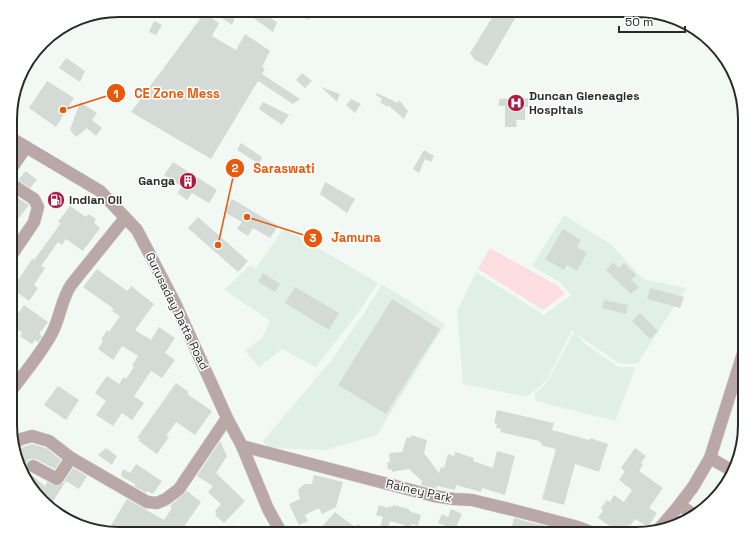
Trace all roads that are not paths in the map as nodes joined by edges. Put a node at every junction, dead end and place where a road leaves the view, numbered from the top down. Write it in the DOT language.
graph roads {
  1 [pos="17,142"];
  2 [pos="26,147"];
  3 [pos="17,160"];
  4 [pos="17,188"];
  5 [pos="125,218"];
  6 [pos="17,247"];
  7 [pos="738,370"];
  8 [pos="17,383"];
  9 [pos="227,418"];
  10 [pos="18,440"];
  11 [pos="242,446"];
  12 [pos="71,458"];
  13 [pos="710,458"];
  14 [pos="33,466"];
  15 [pos="728,469"];
  16 [pos="680,505"];
  17 [pos="690,511"];
  18 [pos="664,523"];
  19 [pos="278,527"];
  20 [pos="578,527"];
  1 -- 2 [label="street, Gurusaday Datta Road"];
  2 -- 3 [label="street"];
  2 -- 5 [label="street, Gurusaday Datta Road"];
  4 -- 6 [label="street"];
  5 -- 8 [label="street"];
  5 -- 9 [label="street, Gurusaday Datta Road"];
  7 -- 13 [label="street"];
  9 -- 11 [label="street, Gurusaday Datta Road"];
  9 -- 12 [label="street"];
  10 -- 12 [label="street"];
  11 -- 19 [label="street, Gurusaday Datta Road"];
  11 -- 20 [label="street, Rainey Park"];
  12 -- 14 [label="street"];
  13 -- 15 [label="street"];
  13 -- 16 [label="street"];
  16 -- 17 [label="street"];
  16 -- 18 [label="street"];
}
